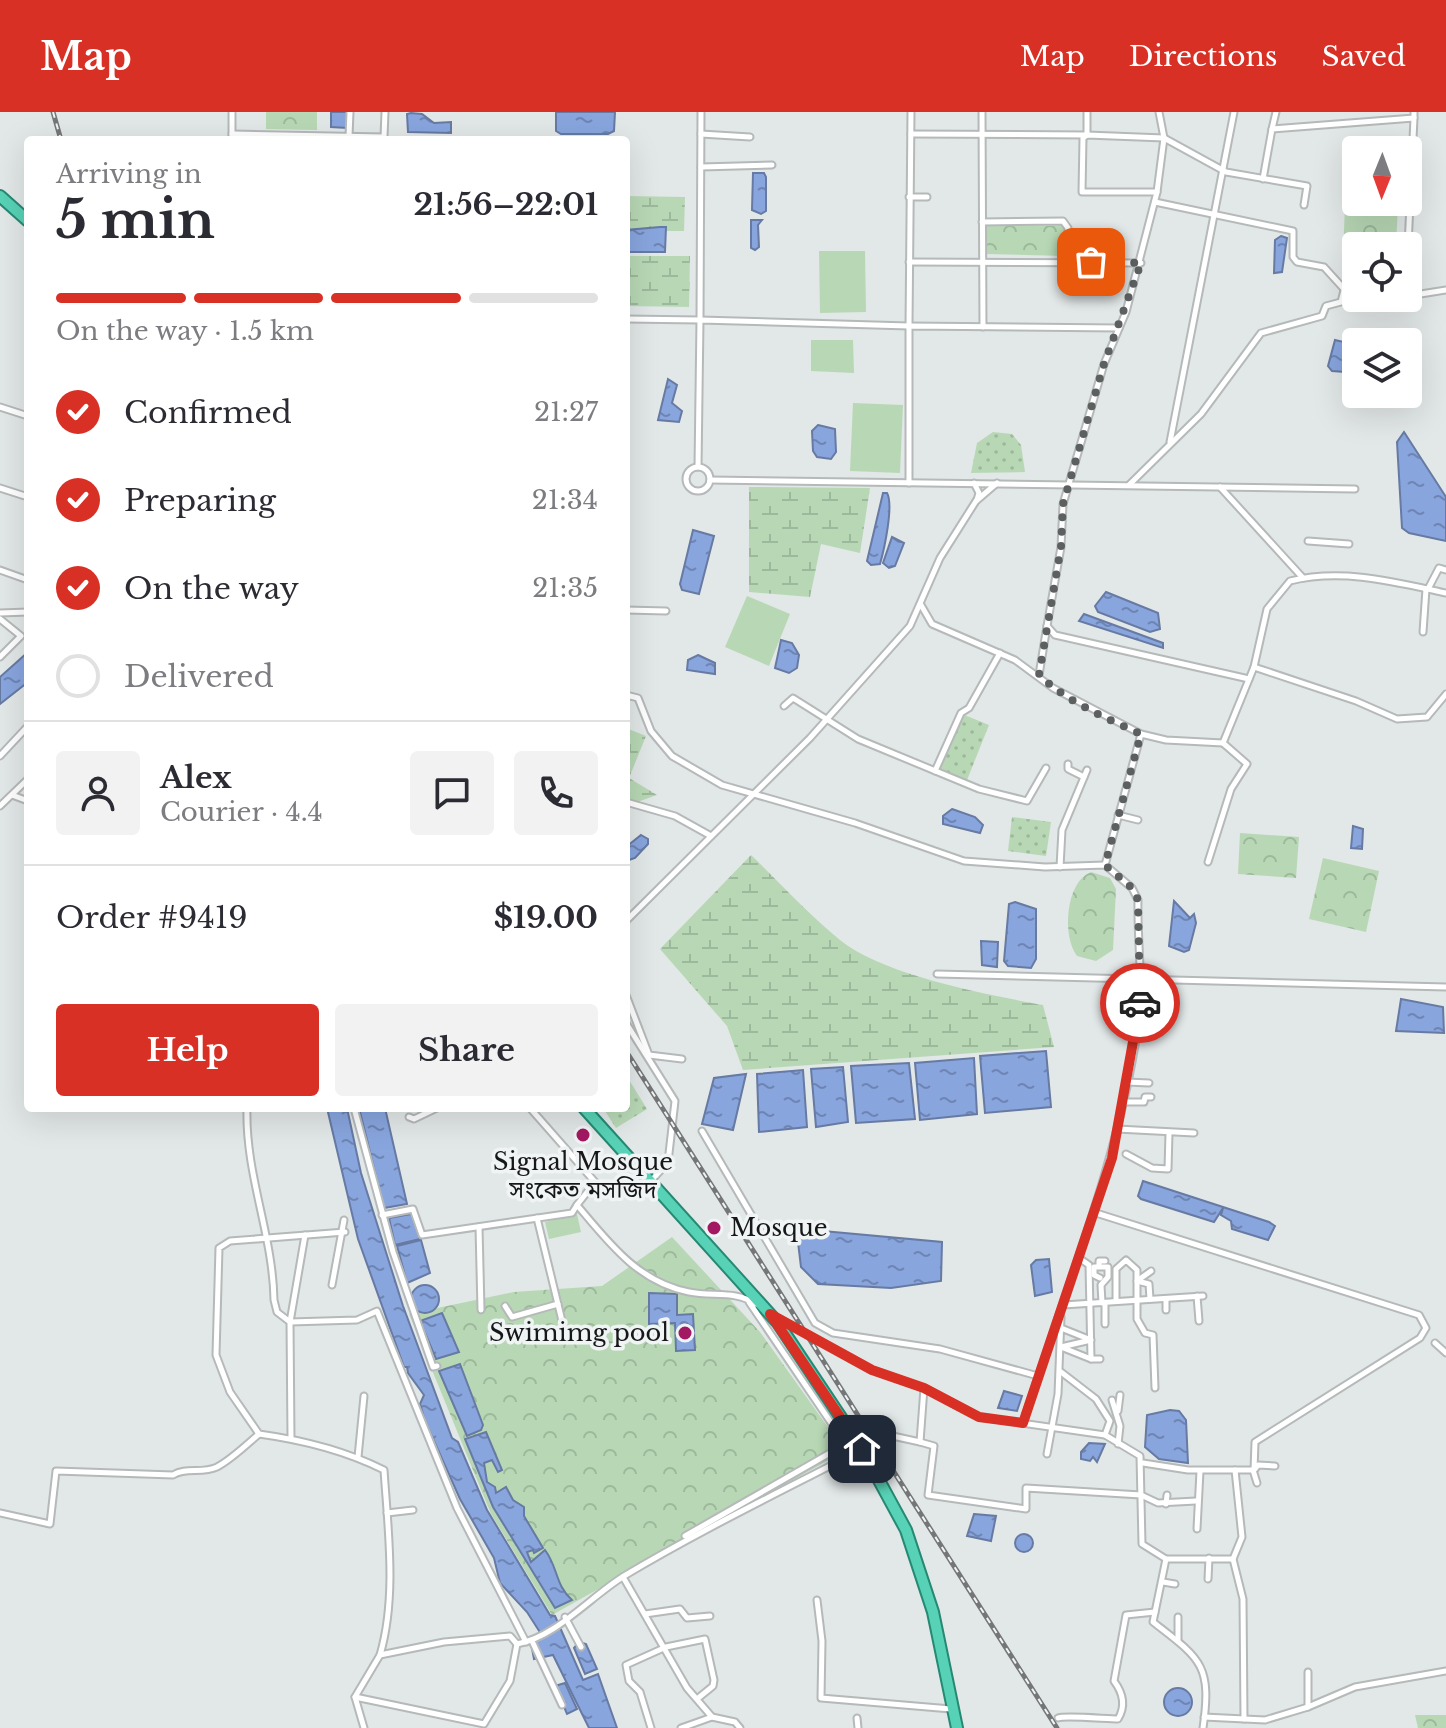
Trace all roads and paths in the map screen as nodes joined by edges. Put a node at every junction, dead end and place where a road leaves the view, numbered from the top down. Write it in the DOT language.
graph roads {
  1 [pos="232,112"];
  2 [pos="350,112"];
  3 [pos="385,112"];
  4 [pos="701,112"];
  5 [pos="911,112"];
  6 [pos="982,112"];
  7 [pos="1087,112"];
  8 [pos="1159,112"];
  9 [pos="1234,112"];
  10 [pos="1276,112"];
  11 [pos="1414,115"];
  12 [pos="1272,129"];
  13 [pos="701,134"];
  14 [pos="911,134"];
  15 [pos="982,135"];
  16 [pos="1087,135"];
  17 [pos="232,136"];
  18 [pos="349,136"];
  19 [pos="384,136"];
  20 [pos="750,137"];
  21 [pos="1164,138"];
  22 [pos="772,165"];
  23 [pos="701,167"];
  24 [pos="1263,179"];
  25 [pos="1157,192"];
  26 [pos="0,196"];
  27 [pos="909,197"];
  28 [pos="927,197"];
  29 [pos="1155,202"];
  30 [pos="1304,205"];
  31 [pos="1214,214"];
  32 [pos="24,217"];
  33 [pos="982,222"];
  34 [pos="1409,232"];
  35 [pos="982,261"];
  36 [pos="909,262"];
  37 [pos="1067,262"];
  38 [pos="1141,263"];
  39 [pos="1342,288"];
  40 [pos="1446,290"];
  41 [pos="1422,294"];
  42 [pos="1342,298"];
  43 [pos="630,319"];
  44 [pos="700,320"];
  45 [pos="909,326"];
  46 [pos="983,327"];
  47 [pos="1119,328"];
  48 [pos="0,407"];
  49 [pos="24,415"];
  50 [pos="1170,442"];
  51 [pos="698,467"];
  52 [pos="710,480"];
  53 [pos="909,483"];
  54 [pos="974,483"];
  55 [pos="997,483"];
  56 [pos="1069,486"];
  57 [pos="1128,486"];
  58 [pos="1220,487"];
  59 [pos="0,488"];
  60 [pos="1355,489"];
  61 [pos="24,496"];
  62 [pos="976,501"];
  63 [pos="1308,541"];
  64 [pos="1349,544"];
  65 [pos="0,570"];
  66 [pos="1446,570"];
  67 [pos="1303,578"];
  68 [pos="24,579"];
  69 [pos="1427,589"];
  70 [pos="1446,593"];
  71 [pos="921,605"];
  72 [pos="630,610"];
  73 [pos="666,611"];
  74 [pos="24,613"];
  75 [pos="0,616"];
  76 [pos="1047,626"];
  77 [pos="1423,632"];
  78 [pos="1000,653"];
  79 [pos="0,657"];
  80 [pos="1254,667"];
  81 [pos="1039,675"];
  82 [pos="1249,679"];
  83 [pos="1446,694"];
  84 [pos="630,696"];
  85 [pos="784,706"];
  86 [pos="828,718"];
  87 [pos="24,730"];
  88 [pos="1141,734"];
  89 [pos="1223,743"];
  90 [pos="0,756"];
  91 [pos="1068,764"];
  92 [pos="1046,768"];
  93 [pos="1087,770"];
  94 [pos="935,771"];
  95 [pos="1084,777"];
  96 [pos="24,783"];
  97 [pos="755,793"];
  98 [pos="12,795"];
  99 [pos="24,800"];
  100 [pos="630,803"];
  101 [pos="0,806"];
  102 [pos="1118,815"];
  103 [pos="1138,820"];
  104 [pos="711,836"];
  105 [pos="1208,862"];
  106 [pos="1105,865"];
  107 [pos="1060,867"];
  108 [pos="630,917"];
  109 [pos="937,974"];
  110 [pos="1140,980"];
  111 [pos="1446,987"];
  112 [pos="630,1005"];
  113 [pos="1115,1013"];
  114 [pos="1139,1014"];
  115 [pos="630,1029"];
  116 [pos="682,1059"];
  117 [pos="1127,1082"];
  118 [pos="1149,1083"];
  119 [pos="1151,1097"];
  120 [pos="1123,1102"];
  121 [pos="247,1112"];
  122 [pos="355,1112"];
  123 [pos="429,1112"];
  124 [pos="534,1112"];
  125 [pos="587,1112"];
  126 [pos="409,1117"];
  127 [pos="1117,1129"];
  128 [pos="702,1131"];
  129 [pos="1169,1133"];
  130 [pos="1194,1133"];
  131 [pos="1126,1154"];
  132 [pos="649,1183"];
  133 [pos="577,1205"];
  134 [pos="1096,1213"];
  135 [pos="382,1215"];
  136 [pos="537,1218"];
  137 [pos="344,1220"];
  138 [pos="479,1227"];
  139 [pos="345,1232"];
  140 [pos="305,1235"];
  141 [pos="267,1239"];
  142 [pos="1079,1258"];
  143 [pos="1106,1264"];
  144 [pos="1117,1267"];
  145 [pos="1151,1271"];
  146 [pos="1100,1278"];
  147 [pos="1137,1281"];
  148 [pos="332,1285"];
  149 [pos="1150,1299"];
  150 [pos="1166,1299"];
  151 [pos="1137,1300"];
  152 [pos="1116,1301"];
  153 [pos="749,1302"];
  154 [pos="1104,1303"];
  155 [pos="558,1304"];
  156 [pos="1091,1304"];
  157 [pos="1063,1305"];
  158 [pos="505,1306"];
  159 [pos="481,1310"];
  160 [pos="1166,1310"];
  161 [pos="1061,1312"];
  162 [pos="770,1314"];
  163 [pos="1199,1321"];
  164 [pos="290,1322"];
  165 [pos="1105,1324"];
  166 [pos="563,1325"];
  167 [pos="1061,1328"];
  168 [pos="1091,1340"];
  169 [pos="1435,1343"];
  170 [pos="1061,1347"];
  171 [pos="1446,1353"];
  172 [pos="1091,1359"];
  173 [pos="1100,1359"];
  174 [pos="437,1366"];
  175 [pos="1060,1372"];
  176 [pos="1038,1376"];
  177 [pos="924,1388"];
  178 [pos="1155,1388"];
  179 [pos="1120,1395"];
  180 [pos="364,1396"];
  181 [pos="1112,1400"];
  182 [pos="1114,1416"];
  183 [pos="1023,1423"];
  184 [pos="1053,1428"];
  185 [pos="879,1433"];
  186 [pos="259,1434"];
  187 [pos="1105,1435"];
  188 [pos="291,1439"];
  189 [pos="920,1442"];
  190 [pos="1118,1444"];
  191 [pos="862,1449"];
  192 [pos="1047,1454"];
  193 [pos="358,1457"];
  194 [pos="1143,1463"];
  195 [pos="1275,1466"];
  196 [pos="1235,1470"];
  197 [pos="1254,1470"];
  198 [pos="1200,1471"];
  199 [pos="1257,1483"];
  200 [pos="1141,1495"];
  201 [pos="1167,1495"];
  202 [pos="1196,1501"];
  203 [pos="1158,1503"];
  204 [pos="1166,1504"];
  205 [pos="413,1510"];
  206 [pos="1157,1511"];
  207 [pos="0,1513"];
  208 [pos="387,1513"];
  209 [pos="1197,1529"];
  210 [pos="685,1536"];
  211 [pos="1209,1558"];
  212 [pos="1166,1559"];
  213 [pos="1233,1559"];
  214 [pos="623,1577"];
  215 [pos="1208,1579"];
  216 [pos="1163,1582"];
  217 [pos="1175,1584"];
  218 [pos="817,1600"];
  219 [pos="1155,1612"];
  220 [pos="645,1614"];
  221 [pos="710,1616"];
  222 [pos="565,1617"];
  223 [pos="1178,1617"];
  224 [pos="1178,1641"];
  225 [pos="529,1642"];
  226 [pos="517,1644"];
  227 [pos="581,1647"];
  228 [pos="666,1647"];
  229 [pos="380,1655"];
  230 [pos="1446,1671"];
  231 [pos="1308,1672"];
  232 [pos="355,1697"];
  233 [pos="697,1699"];
  234 [pos="562,1705"];
  235 [pos="1308,1707"];
  236 [pos="951,1709"];
  237 [pos="712,1717"];
  238 [pos="1204,1717"];
  239 [pos="857,1718"];
  240 [pos="1058,1718"];
  241 [pos="1244,1719"];
  242 [pos="364,1728"];
  243 [pos="651,1728"];
  244 [pos="681,1728"];
  245 [pos="740,1728"];
  246 [pos="858,1728"];
  247 [pos="957,1728"];
  248 [pos="1203,1728"];
  1 -- 17 [label="street"];
  2 -- 18 [label="street"];
  3 -- 19 [label="street"];
  4 -- 13 [label="street"];
  5 -- 14 [label="street"];
  6 -- 15 [label="street"];
  7 -- 16 [label="street"];
  8 -- 21 [label="street"];
  9 -- 31 [label="street"];
  10 -- 12 [label="street"];
  11 -- 12 [label="street"];
  11 -- 34 [label="street"];
  12 -- 24 [label="street"];
  13 -- 20 [label="street"];
  13 -- 23 [label="street"];
  14 -- 15 [label="street"];
  14 -- 27 [label="street"];
  15 -- 16 [label="street"];
  15 -- 33 [label="street"];
  16 -- 21 [label="street"];
  16 -- 25 [label="street"];
  21 -- 24 [label="street"];
  21 -- 25 [label="street"];
  22 -- 23 [label="street"];
  23 -- 44 [label="street"];
  24 -- 30 [label="street"];
  25 -- 29 [label="street"];
  26 -- 32 [label="highway"];
  27 -- 28 [label="street"];
  27 -- 36 [label="street"];
  29 -- 31 [label="street"];
  29 -- 38 [label="street"];
  31 -- 39 [label="street"];
  31 -- 50 [label="street"];
  33 -- 35 [label="street"];
  33 -- 37 [label="street"];
  35 -- 36 [label="street"];
  35 -- 37 [label="street"];
  35 -- 46 [label="street"];
  36 -- 45 [label="street"];
  37 -- 38 [label="street"];
  38 -- 47 [label="street"];
  40 -- 41 [label="street"];
  42 -- 50 [label="street"];
  43 -- 44 [label="street"];
  44 -- 45 [label="street"];
  44 -- 51 [label="street"];
  45 -- 46 [label="street"];
  45 -- 53 [label="street"];
  46 -- 47 [label="street"];
  47 -- 56 [label="street"];
  48 -- 49 [label="street"];
  50 -- 57 [label="street"];
  51 -- 52 [label="street"];
  51 -- 52 [label="street"];
  52 -- 53 [label="street"];
  53 -- 54 [label="street"];
  54 -- 55 [label="street"];
  54 -- 62 [label="street"];
  55 -- 56 [label="street"];
  55 -- 62 [label="street"];
  56 -- 57 [label="street"];
  56 -- 76 [label="street"];
  57 -- 58 [label="street"];
  58 -- 60 [label="street"];
  58 -- 67 [label="street"];
  59 -- 61 [label="street"];
  62 -- 71 [label="street"];
  63 -- 64 [label="street"];
  65 -- 68 [label="street"];
  66 -- 69 [label="street"];
  67 -- 69 [label="street"];
  67 -- 80 [label="street"];
  69 -- 70 [label="street"];
  69 -- 77 [label="street"];
  71 -- 78 [label="street"];
  71 -- 86 [label="street"];
  72 -- 73 [label="street"];
  74 -- 75 [label="street"];
  75 -- 79 [label="street"];
  76 -- 81 [label="street"];
  76 -- 82 [label="street"];
  78 -- 81 [label="street"];
  78 -- 94 [label="street"];
  80 -- 82 [label="street"];
  80 -- 83 [label="street"];
  81 -- 88 [label="street"];
  82 -- 89 [label="street"];
  84 -- 97 [label="street"];
  85 -- 86 [label="street"];
  86 -- 94 [label="street"];
  86 -- 97 [label="street"];
  87 -- 90 [label="street"];
  88 -- 89 [label="street"];
  88 -- 102 [label="street"];
  89 -- 105 [label="street"];
  91 -- 95 [label="street"];
  92 -- 94 [label="street"];
  93 -- 95 [label="street"];
  95 -- 107 [label="street"];
  96 -- 98 [label="street"];
  97 -- 104 [label="street"];
  97 -- 107 [label="street"];
  98 -- 99 [label="street"];
  98 -- 101 [label="street"];
  100 -- 104 [label="street"];
  102 -- 103 [label="street"];
  102 -- 106 [label="street"];
  104 -- 108 [label="street"];
  106 -- 107 [label="street"];
  106 -- 110 [label="street"];
  109 -- 110 [label="street"];
  110 -- 111 [label="street"];
  110 -- 114 [label="street"];
  112 -- 116 [label="street"];
  113 -- 114 [label="street"];
  114 -- 117 [label="street"];
  115 -- 132 [label="street"];
  117 -- 118 [label="street"];
  117 -- 120 [label="street"];
  119 -- 120 [label="street"];
  120 -- 127 [label="street"];
  121 -- 141 [label="street"];
  122 -- 135 [label="street"];
  123 -- 126 [label="street"];
  124 -- 133 [label="street"];
  125 -- 132 [label="highway"];
  127 -- 129 [label="street"];
  127 -- 134 [label="street"];
  128 -- 176 [label="street"];
  129 -- 130 [label="street"];
  129 -- 131 [label="street"];
  132 -- 162 [label="highway"];
  133 -- 136 [label="street"];
  133 -- 162 [label="street"];
  134 -- 142 [label="street"];
  134 -- 197 [label="street"];
  135 -- 138 [label="street"];
  135 -- 174 [label="street"];
  136 -- 138 [label="street"];
  136 -- 155 [label="street"];
  137 -- 139 [label="street"];
  138 -- 159 [label="street"];
  139 -- 140 [label="street"];
  139 -- 148 [label="street"];
  140 -- 141 [label="street"];
  140 -- 164 [label="street"];
  141 -- 164 [label="street"];
  141 -- 186 [label="street"];
  142 -- 156 [label="street"];
  142 -- 157 [label="street"];
  143 -- 144 [label="street"];
  143 -- 146 [label="street"];
  143 -- 154 [label="street"];
  144 -- 147 [label="street"];
  144 -- 152 [label="street"];
  145 -- 147 [label="street"];
  147 -- 149 [label="street"];
  147 -- 151 [label="street"];
  149 -- 150 [label="street"];
  149 -- 151 [label="street"];
  150 -- 160 [label="street"];
  150 -- 163 [label="street"];
  151 -- 152 [label="street"];
  151 -- 178 [label="street"];
  152 -- 154 [label="street"];
  153 -- 210 [label="street"];
  154 -- 156 [label="street"];
  154 -- 165 [label="street"];
  155 -- 158 [label="street"];
  155 -- 166 [label="street"];
  156 -- 157 [label="street"];
  156 -- 168 [label="street"];
  157 -- 161 [label="street"];
  161 -- 167 [label="street"];
  161 -- 176 [label="street"];
  162 -- 177 [label="street"];
  162 -- 191 [label="highway"];
  164 -- 188 [label="street"];
  164 -- 225 [label="street"];
  167 -- 168 [label="street"];
  167 -- 170 [label="street"];
  168 -- 170 [label="street"];
  168 -- 172 [label="street"];
  169 -- 171 [label="street"];
  170 -- 172 [label="street"];
  170 -- 175 [label="street"];
  172 -- 173 [label="street"];
  175 -- 182 [label="street"];
  175 -- 184 [label="street"];
  176 -- 183 [label="street"];
  177 -- 183 [label="street"];
  177 -- 189 [label="street"];
  179 -- 182 [label="street"];
  180 -- 193 [label="street"];
  181 -- 190 [label="street"];
  182 -- 187 [label="street"];
  183 -- 184 [label="street"];
  184 -- 187 [label="street"];
  184 -- 192 [label="street"];
  185 -- 189 [label="street"];
  186 -- 188 [label="street"];
  186 -- 207 [label="street"];
  187 -- 190 [label="street"];
  188 -- 193 [label="street"];
  189 -- 200 [label="street"];
  190 -- 194 [label="street"];
  191 -- 214 [label="street"];
  191 -- 236 [label="highway"];
  193 -- 208 [label="street"];
  194 -- 198 [label="street"];
  194 -- 200 [label="street"];
  195 -- 197 [label="street"];
  196 -- 197 [label="street"];
  196 -- 198 [label="street"];
  196 -- 213 [label="street"];
  197 -- 199 [label="street"];
  198 -- 202 [label="street"];
  200 -- 203 [label="street"];
  200 -- 212 [label="street"];
  201 -- 204 [label="street"];
  202 -- 204 [label="street"];
  202 -- 209 [label="street"];
  203 -- 204 [label="street"];
  203 -- 206 [label="street"];
  205 -- 208 [label="street"];
  208 -- 229 [label="street"];
  211 -- 212 [label="street"];
  211 -- 213 [label="street"];
  211 -- 215 [label="street"];
  212 -- 216 [label="street"];
  213 -- 241 [label="street"];
  214 -- 220 [label="street"];
  214 -- 222 [label="street"];
  216 -- 217 [label="street"];
  216 -- 219 [label="street"];
  218 -- 236 [label="street"];
  219 -- 224 [label="street"];
  219 -- 240 [label="street"];
  220 -- 221 [label="street"];
  220 -- 228 [label="street"];
  222 -- 225 [label="street"];
  222 -- 227 [label="street"];
  223 -- 224 [label="street"];
  224 -- 238 [label="street"];
  225 -- 226 [label="street"];
  225 -- 234 [label="street"];
  226 -- 229 [label="street"];
  226 -- 232 [label="street"];
  228 -- 233 [label="street"];
  228 -- 233 [label="street"];
  228 -- 243 [label="street"];
  229 -- 232 [label="street"];
  230 -- 235 [label="street"];
  231 -- 235 [label="street"];
  232 -- 242 [label="street"];
  233 -- 237 [label="street"];
  235 -- 241 [label="street"];
  236 -- 247 [label="highway"];
  237 -- 244 [label="street"];
  237 -- 245 [label="street"];
  238 -- 241 [label="street"];
  238 -- 248 [label="street"];
  239 -- 246 [label="street"];
}
